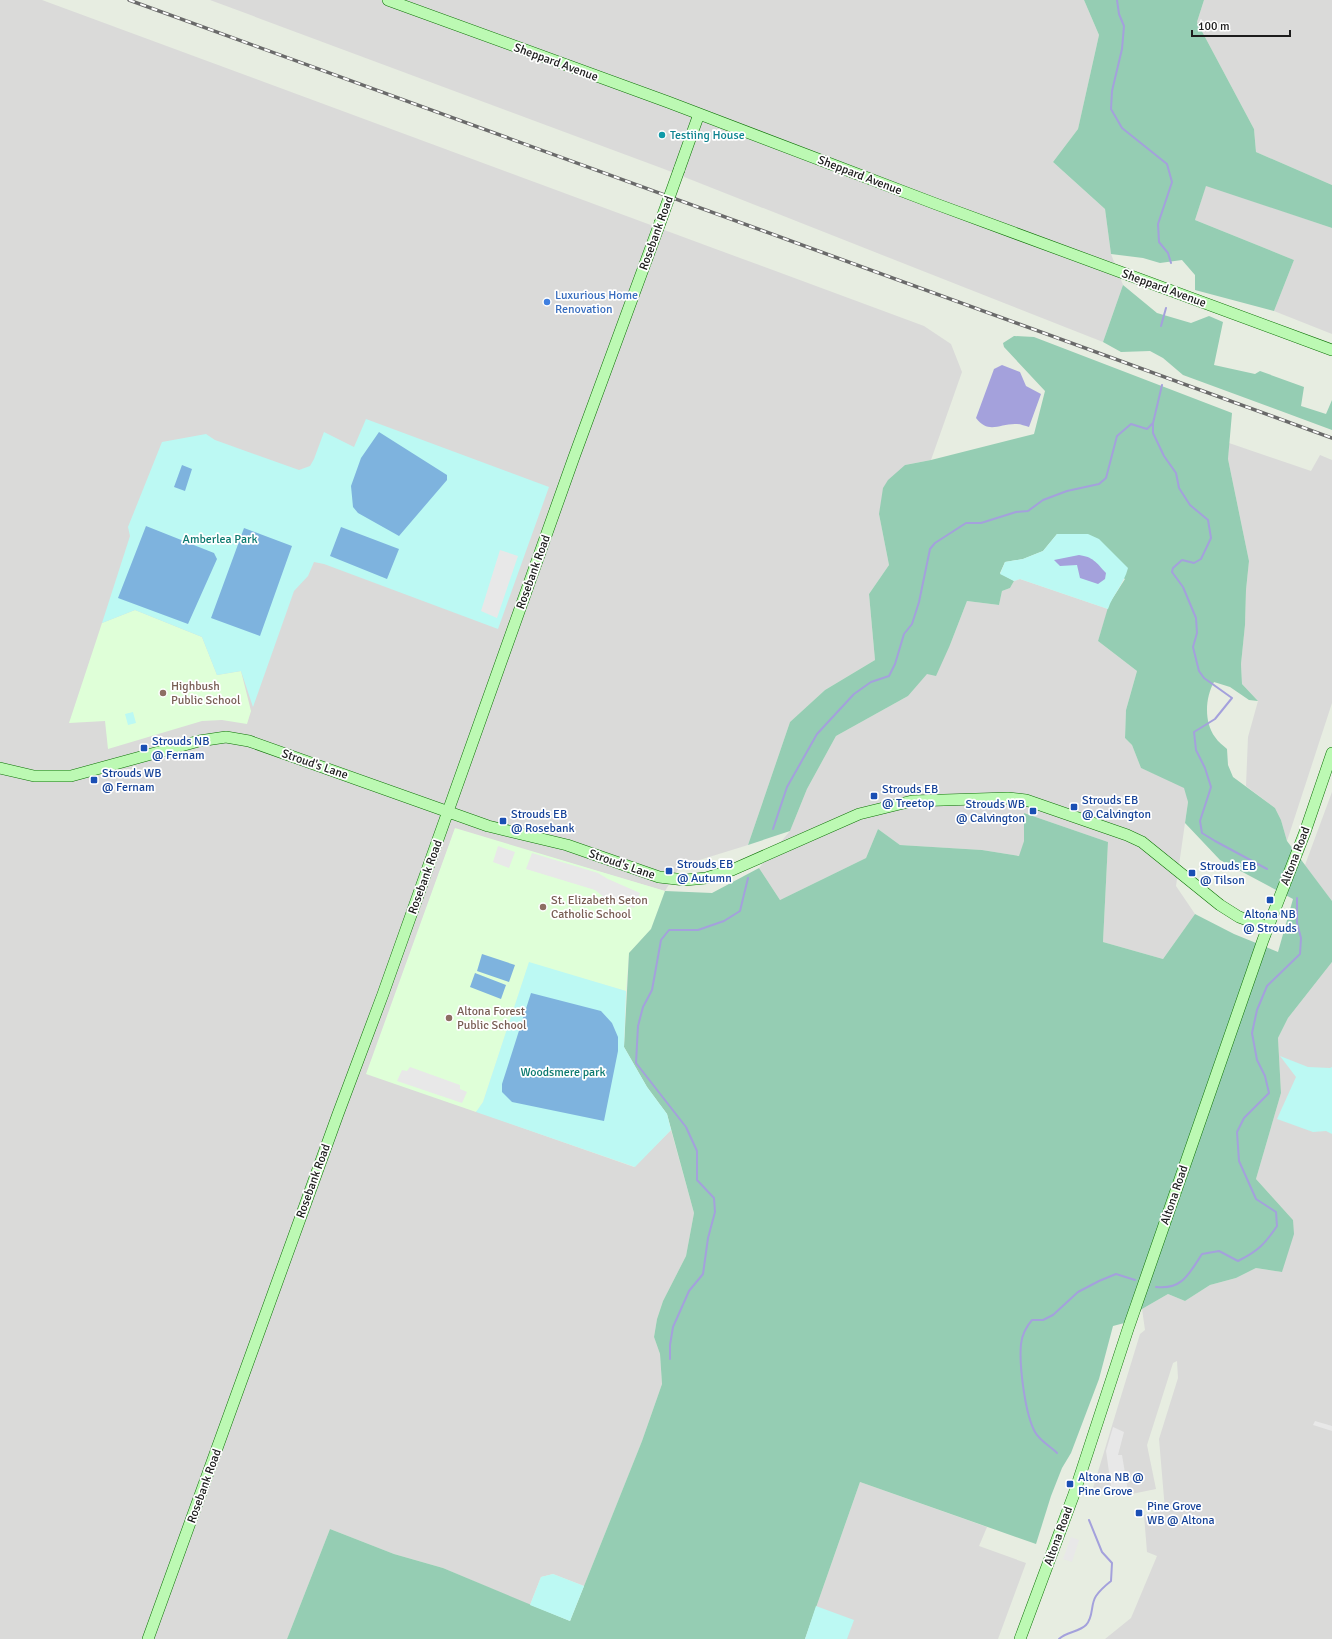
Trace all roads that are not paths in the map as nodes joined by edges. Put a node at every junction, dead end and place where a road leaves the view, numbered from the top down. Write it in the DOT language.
graph roads {
  1 [pos="388,0"];
  2 [pos="699,114"];
  3 [pos="1332,350"];
  4 [pos="1332,753"];
  5 [pos="0,768"];
  6 [pos="449,812"];
  7 [pos="1267,927"];
  8 [pos="148,1639"];
  9 [pos="1020,1639"];
  1 -- 2 [label="street, Sheppard Avenue"];
  2 -- 3 [label="street, Sheppard Avenue"];
  2 -- 6 [label="street, Rosebank Road, bridge"];
  4 -- 7 [label="street, Altona Road"];
  5 -- 6 [label="street, Stroud's Lane"];
  6 -- 7 [label="street, Stroud's Lane"];
  6 -- 8 [label="street, Rosebank Road"];
  7 -- 9 [label="street, Altona Road"];
}
